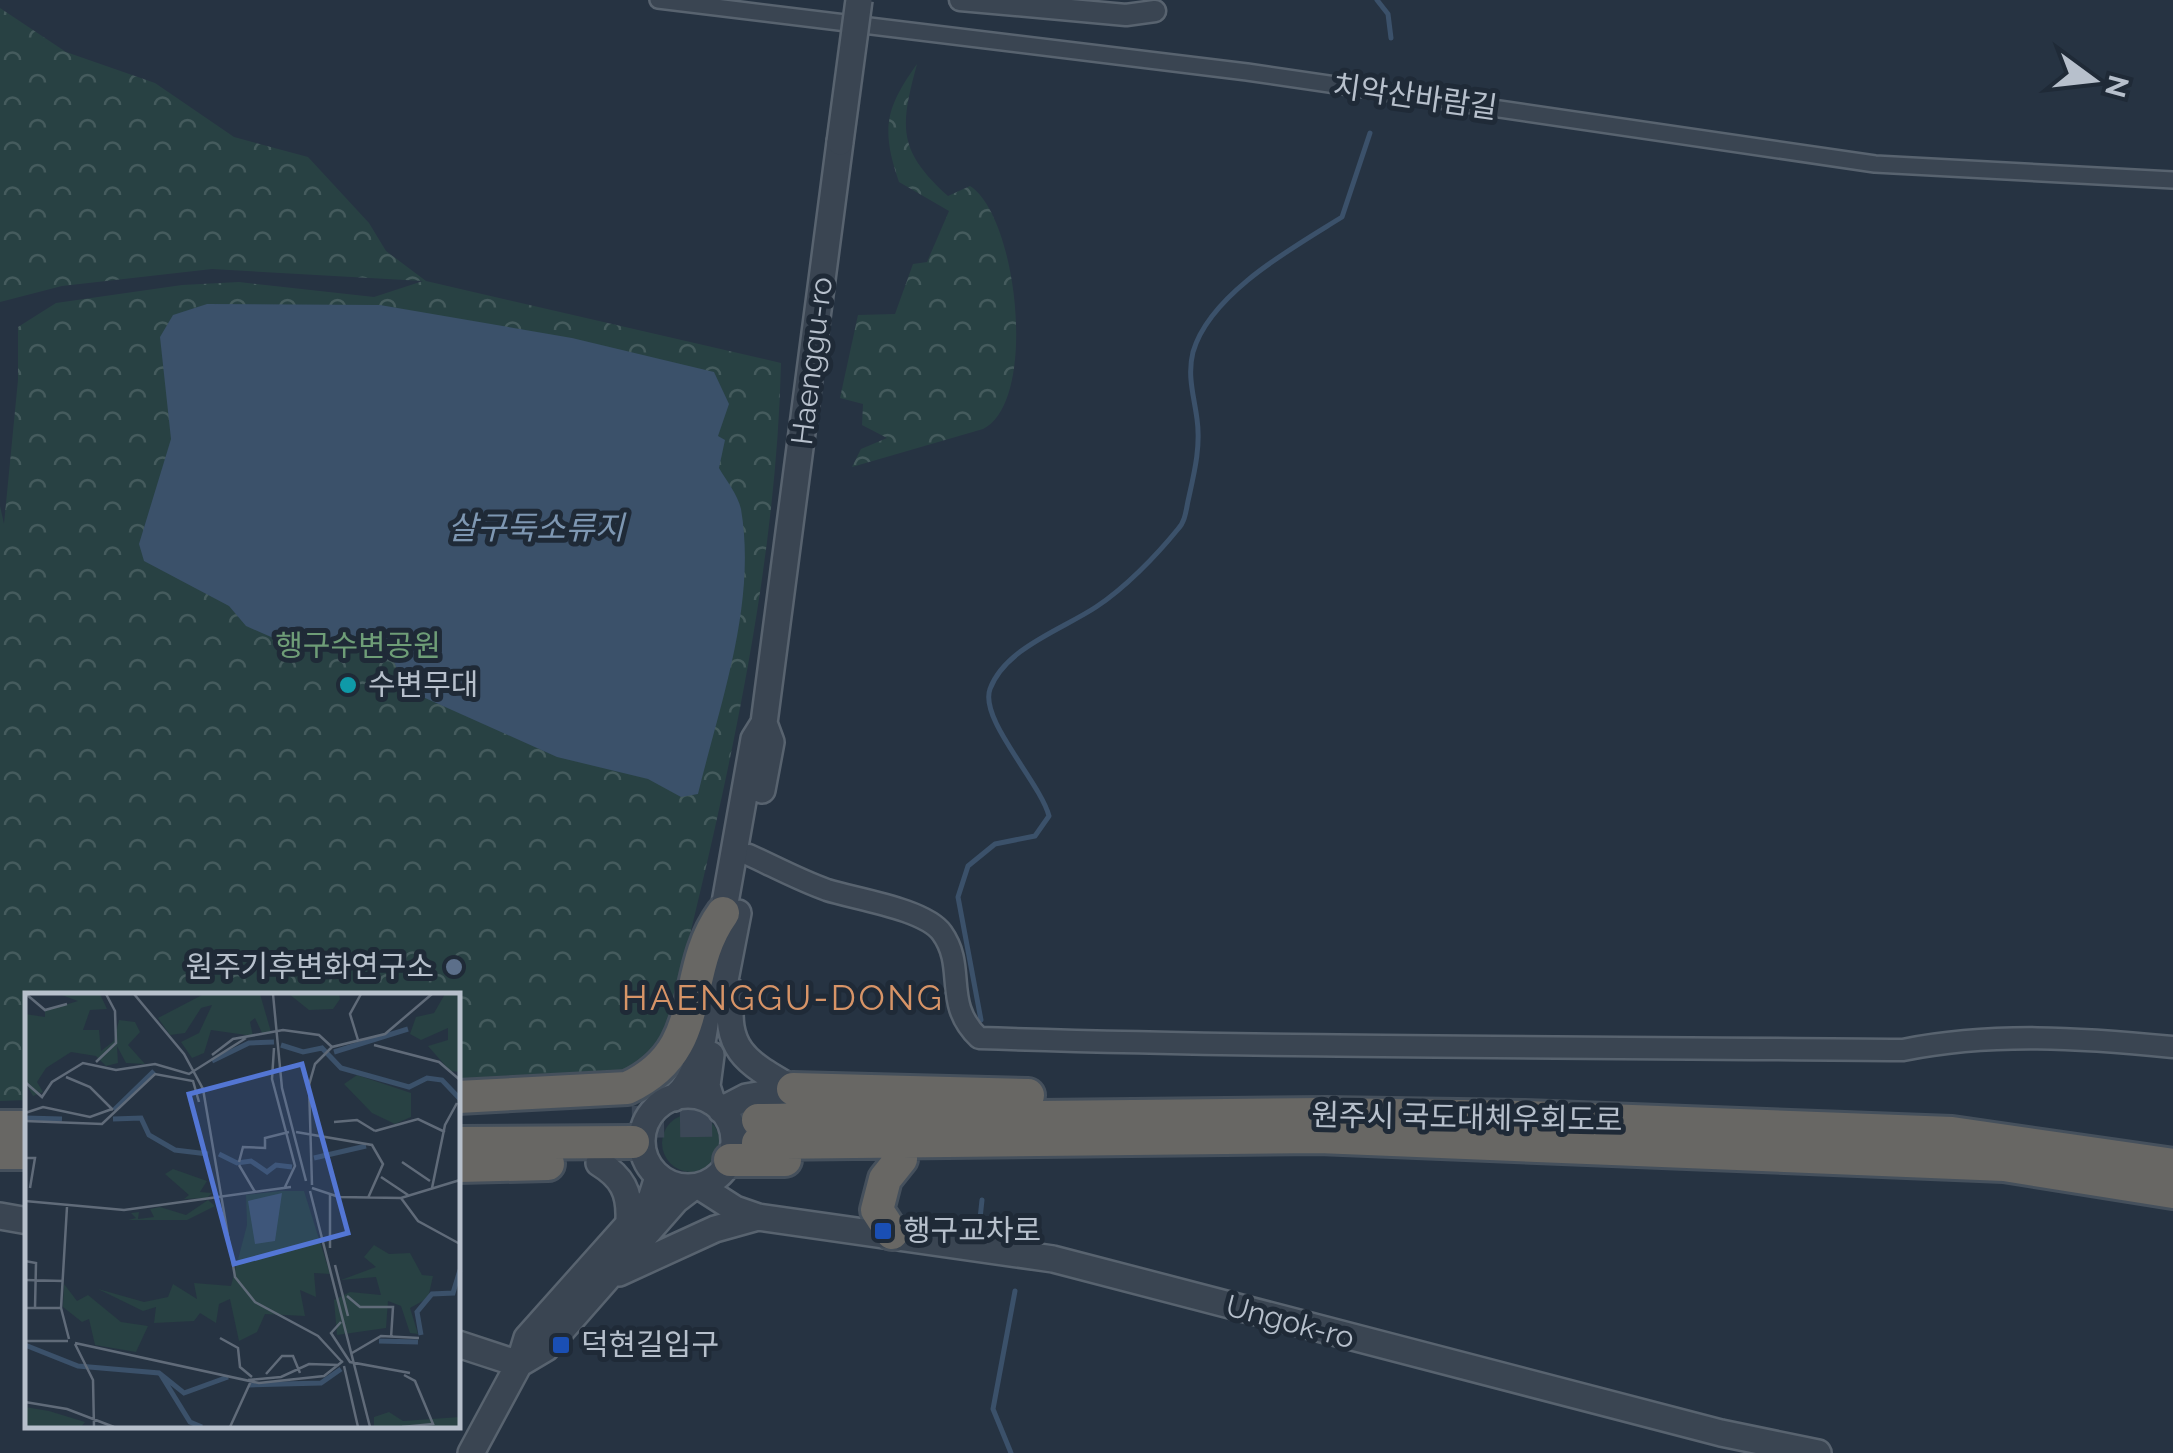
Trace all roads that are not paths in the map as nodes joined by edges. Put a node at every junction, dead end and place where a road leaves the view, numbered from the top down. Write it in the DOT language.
graph roads {
  1 [pos="658,0"];
  2 [pos="859,0"];
  3 [pos="960,0"];
  4 [pos="1155,10"];
  5 [pos="2173,180"];
  6 [pos="764,723"];
  7 [pos="749,855"];
  8 [pos="730,914"];
  9 [pos="2173,1046"];
  10 [pos="627,1088"];
  11 [pos="793,1090"];
  12 [pos="460,1097"];
  13 [pos="669,1100"];
  14 [pos="716,1106"];
  15 [pos="460,1123"];
  16 [pos="1322,1125"];
  17 [pos="25,1127"];
  18 [pos="0,1128"];
  19 [pos="758,1132"];
  20 [pos="460,1143"];
  21 [pos="643,1151"];
  22 [pos="901,1159"];
  23 [pos="599,1164"];
  24 [pos="2173,1165"];
  25 [pos="460,1166"];
  26 [pos="711,1177"];
  27 [pos="2173,1192"];
  28 [pos="0,1216"];
  29 [pos="758,1217"];
  30 [pos="629,1219"];
  31 [pos="25,1220"];
  32 [pos="892,1233"];
  33 [pos="607,1279"];
  34 [pos="460,1345"];
  35 [pos="519,1364"];
  36 [pos="471,1453"];
  37 [pos="1818,1453"];
  1 -- 5 [label="street, 치악산바람길"];
  2 -- 6 [label="street, Haenggu-ro, bridge"];
  3 -- 4 [label="street"];
  6 -- 7 [label="street, Haenggu-ro"];
  6 -- 8 [label="street, Haenggu-ro"];
  7 -- 8 [label="street, Haenggu-ro"];
  7 -- 9 [label="street"];
  8 -- 10 [label="highway"];
  8 -- 11 [label="street"];
  8 -- 13 [label="street, Haenggu-ro"];
  8 -- 14 [label="street, Haenggu-ro"];
  10 -- 12 [label="highway"];
  10 -- 13 [label="highway"];
  11 -- 14 [label="street"];
  11 -- 16 [label="highway"];
  13 -- 14 [label="street"];
  13 -- 21 [label="street"];
  14 -- 26 [label="street"];
  15 -- 21 [label="highway"];
  16 -- 19 [label="highway"];
  16 -- 22 [label="highway"];
  16 -- 24 [label="highway, 원주시 국도대체우회도로"];
  16 -- 27 [label="highway"];
  17 -- 18 [label="highway"];
  20 -- 21 [label="highway"];
  21 -- 23 [label="street"];
  21 -- 26 [label="street"];
  21 -- 30 [label="street"];
  22 -- 26 [label="highway"];
  22 -- 32 [label="highway"];
  23 -- 25 [label="highway"];
  23 -- 30 [label="street"];
  26 -- 29 [label="street"];
  26 -- 33 [label="street"];
  28 -- 31 [label="street"];
  29 -- 32 [label="street, Ungok-ro"];
  29 -- 33 [label="street"];
  30 -- 35 [label="street"];
  32 -- 37 [label="street, Ungok-ro"];
  33 -- 35 [label="street"];
  34 -- 35 [label="street"];
  35 -- 36 [label="street"];
}
